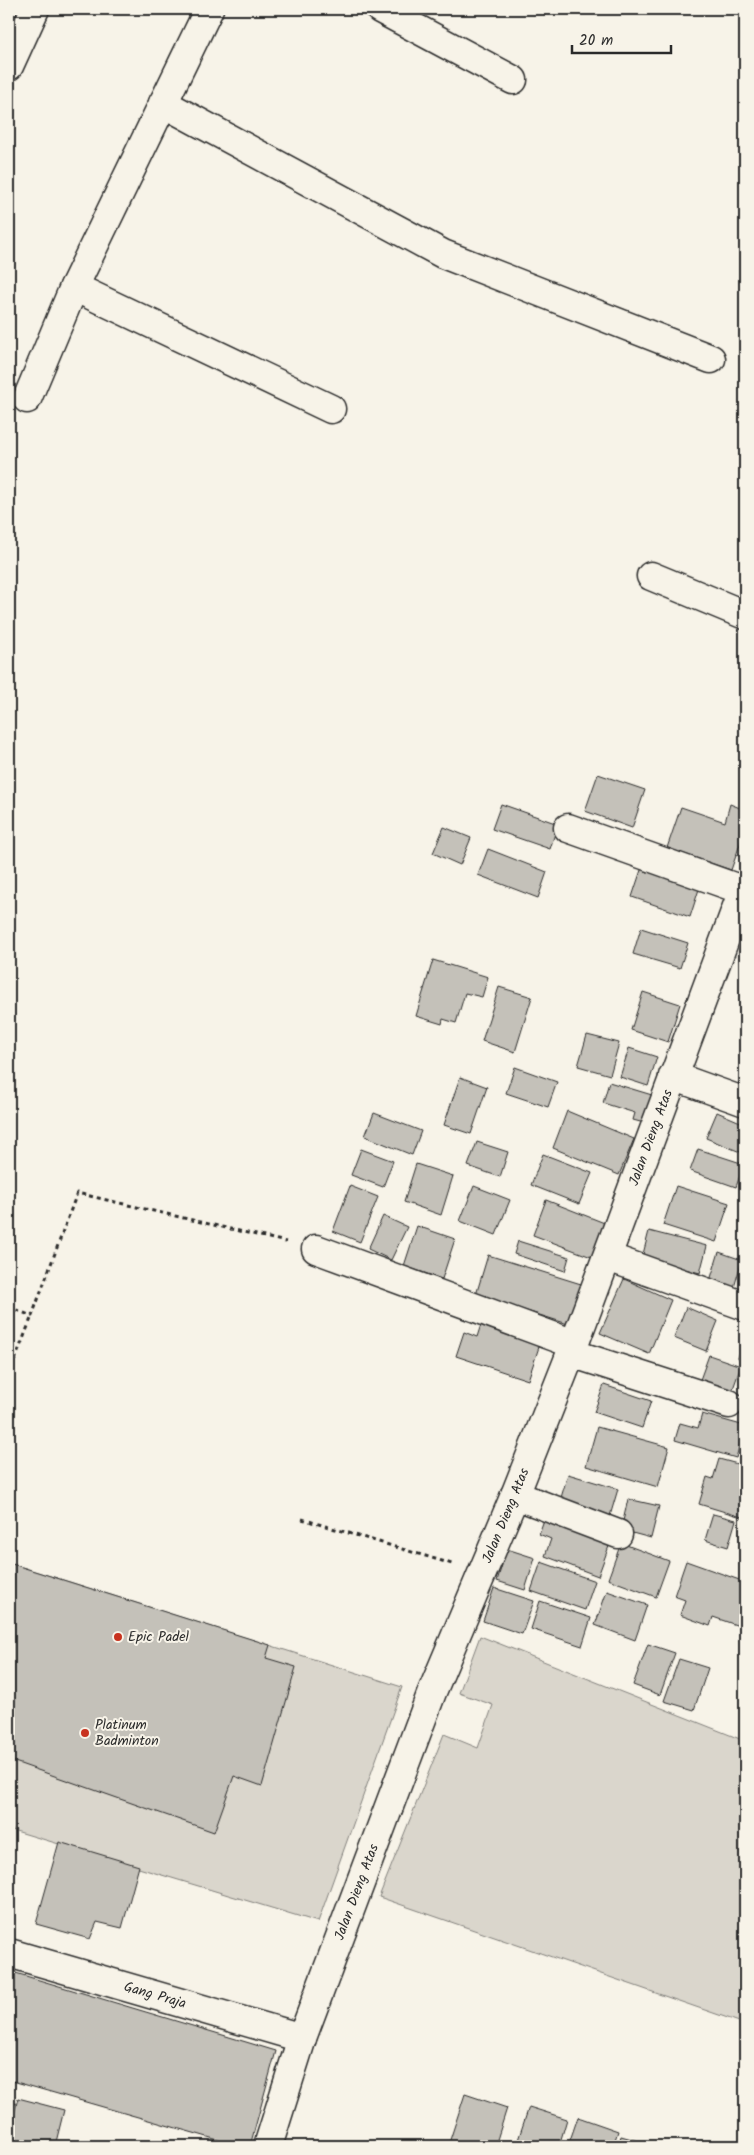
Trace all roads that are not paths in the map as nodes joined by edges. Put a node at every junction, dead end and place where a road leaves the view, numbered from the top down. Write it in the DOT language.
graph roads {
  1 [pos="35,9"];
  2 [pos="209,9"];
  3 [pos="380,9"];
  4 [pos="9,66"];
  5 [pos="513,80"];
  6 [pos="163,103"];
  7 [pos="74,287"];
  8 [pos="711,360"];
  9 [pos="27,399"];
  10 [pos="331,409"];
  11 [pos="651,576"];
  12 [pos="745,615"];
  13 [pos="568,828"];
  14 [pos="745,889"];
  15 [pos="673,1076"];
  16 [pos="745,1102"];
  17 [pos="316,1249"];
  18 [pos="608,1257"];
  19 [pos="745,1306"];
  20 [pos="573,1349"];
  21 [pos="729,1404"];
  22 [pos="516,1495"];
  23 [pos="618,1534"];
  24 [pos="9,1953"];
  25 [pos="302,2038"];
  26 [pos="268,2146"];
  1 -- 4 [label="street"];
  2 -- 6 [label="street"];
  3 -- 5 [label="street"];
  6 -- 7 [label="street"];
  6 -- 8 [label="street"];
  7 -- 9 [label="street"];
  7 -- 10 [label="street"];
  11 -- 12 [label="street"];
  13 -- 14 [label="street"];
  14 -- 15 [label="street, Jalan Dieng Atas"];
  15 -- 16 [label="street"];
  15 -- 18 [label="street, Jalan Dieng Atas"];
  17 -- 20 [label="street"];
  18 -- 19 [label="street"];
  18 -- 20 [label="street, Jalan Dieng Atas"];
  20 -- 21 [label="street"];
  20 -- 22 [label="street, Jalan Dieng Atas"];
  22 -- 23 [label="street"];
  22 -- 25 [label="street, Jalan Dieng Atas"];
  24 -- 25 [label="street, Gang Praja"];
  25 -- 26 [label="street, Jalan Dieng Atas"];
}
